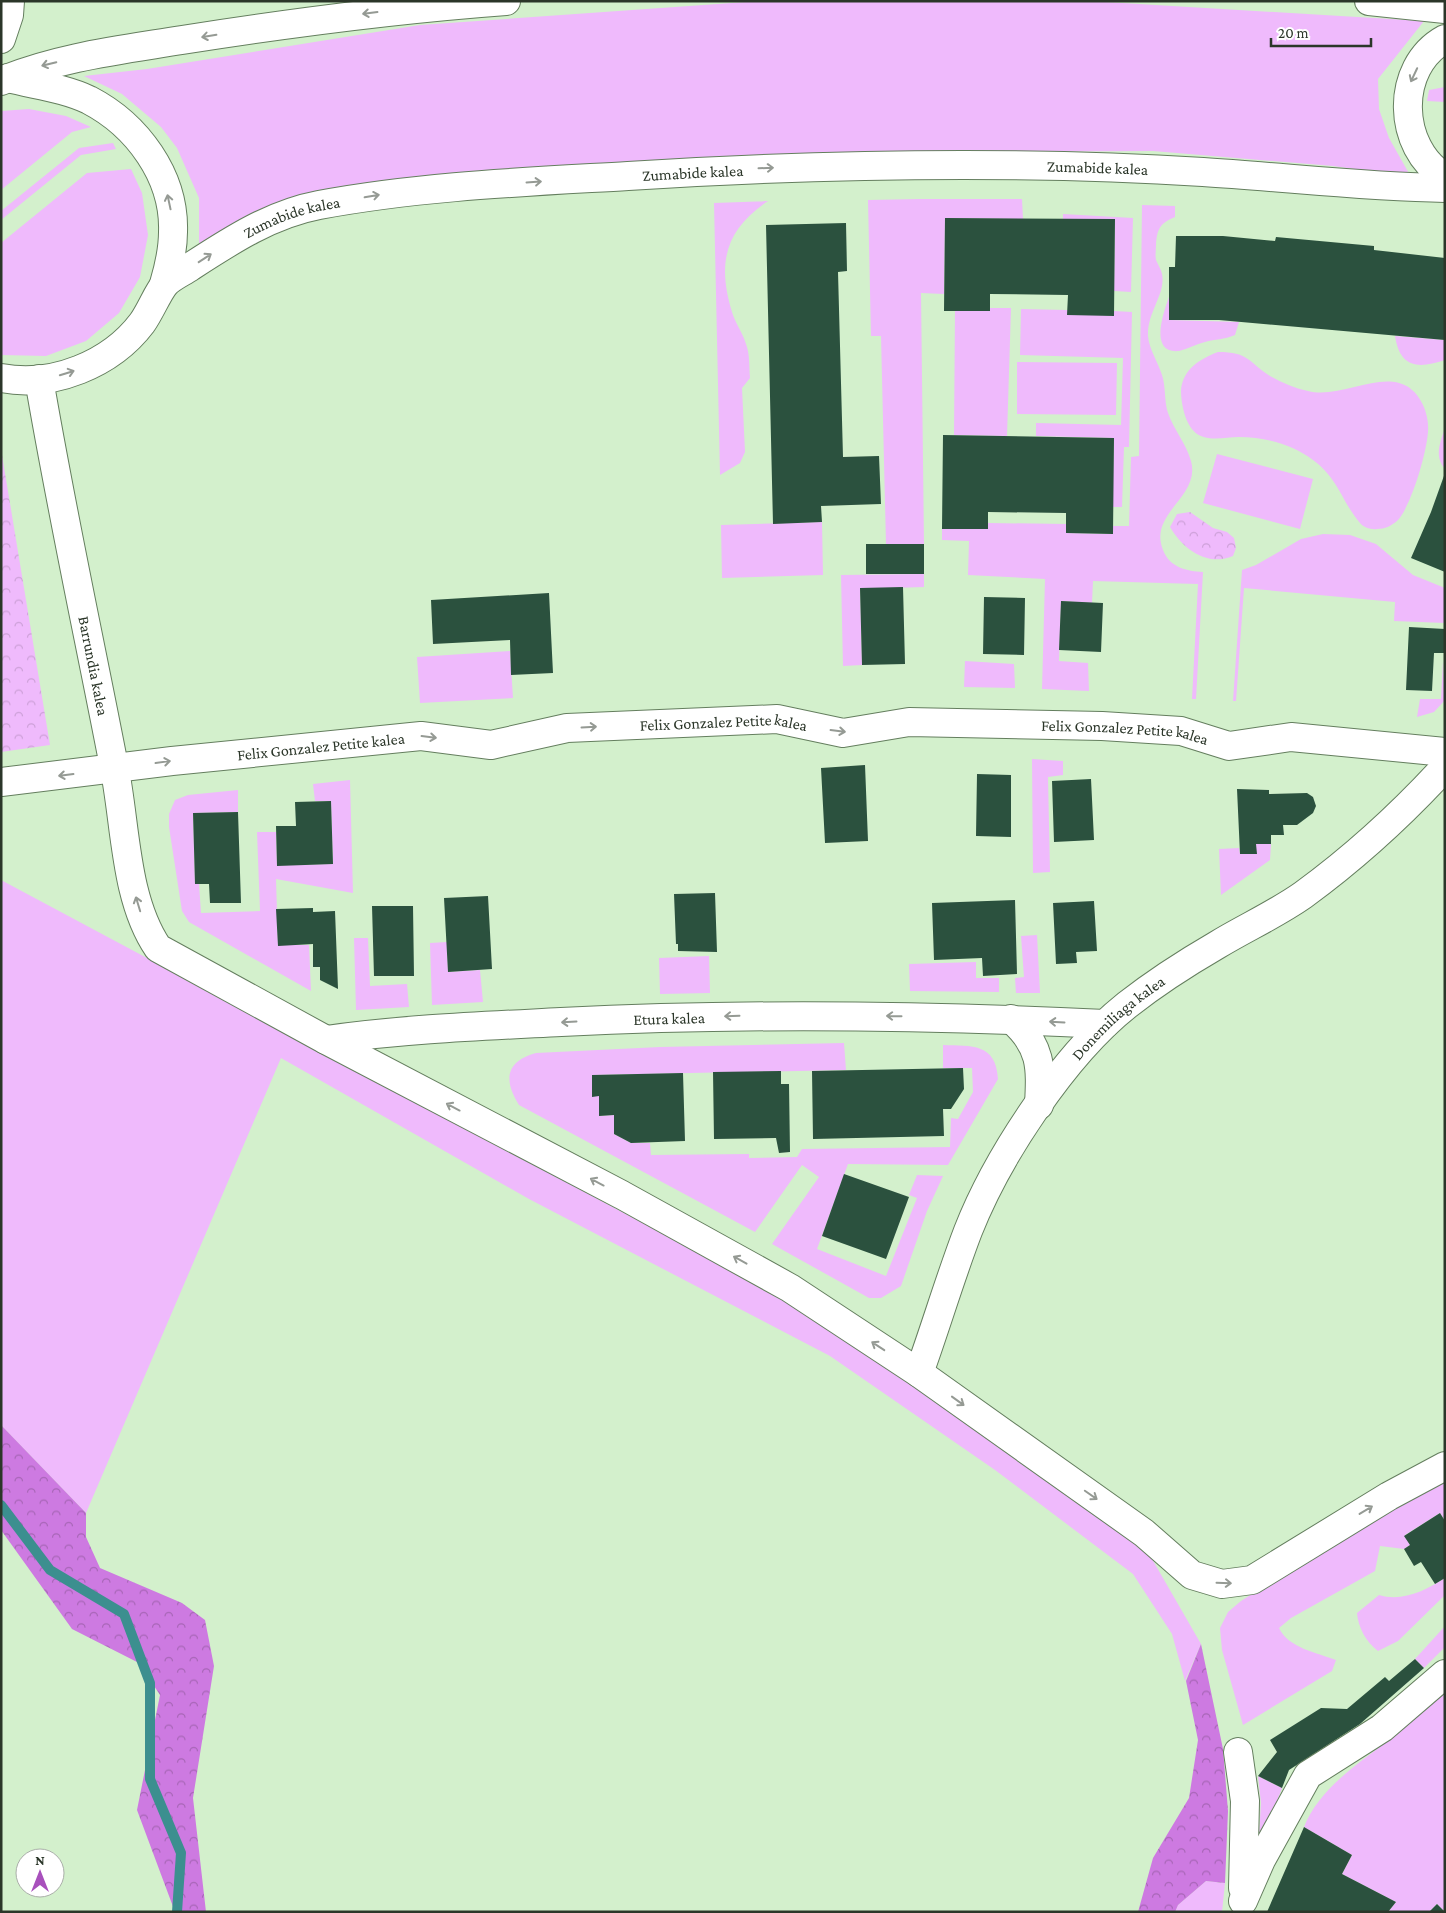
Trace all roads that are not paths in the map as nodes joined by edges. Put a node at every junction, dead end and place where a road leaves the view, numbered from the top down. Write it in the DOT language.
graph roads {
  1 [pos="10,1"];
  2 [pos="506,1"];
  3 [pos="1369,1"];
  4 [pos="1445,9"];
  5 [pos="1445,39"];
  6 [pos="1,40"];
  7 [pos="5,80"];
  8 [pos="1445,177"];
  9 [pos="1445,188"];
  10 [pos="164,284"];
  11 [pos="1,378"];
  12 [pos="40,380"];
  13 [pos="1445,752"];
  14 [pos="1445,767"];
  15 [pos="115,769"];
  16 [pos="1,782"];
  17 [pos="1011,1019"];
  18 [pos="1105,1024"];
  19 [pos="326,1040"];
  20 [pos="1039,1106"];
  21 [pos="918,1372"];
  22 [pos="1445,1466"];
  23 [pos="1445,1674"];
  24 [pos="1238,1752"];
  25 [pos="1243,1906"];
  1 -- 6 [label="street"];
  2 -- 7 [label="street, one-way"];
  3 -- 4 [label="street"];
  5 -- 8 [label="street, one-way"];
  10 -- 7 [label="street, one-way"];
  10 -- 9 [label="street, Zumabide kalea, one-way"];
  12 -- 10 [label="street, one-way"];
  11 -- 12 [label="street"];
  12 -- 15 [label="street, Barrundia kalea"];
  15 -- 13 [label="street, Felix Gonzalez Petite kalea, one-way"];
  14 -- 18 [label="street, Donemiliaga kalea"];
  15 -- 16 [label="street, Felix Gonzalez Petite kalea, one-way"];
  19 -- 15 [label="street, Barrundia kalea, one-way"];
  18 -- 17 [label="street, Etura kalea, one-way"];
  17 -- 19 [label="street, Etura kalea, one-way"];
  17 -- 20 [label="street"];
  18 -- 20 [label="street, Donemiliaga kalea"];
  21 -- 19 [label="street, one-way"];
  20 -- 21 [label="street, Donemiliaga kalea"];
  21 -- 22 [label="street, one-way"];
  23 -- 25 [label="street"];
  24 -- 25 [label="street"];
}
